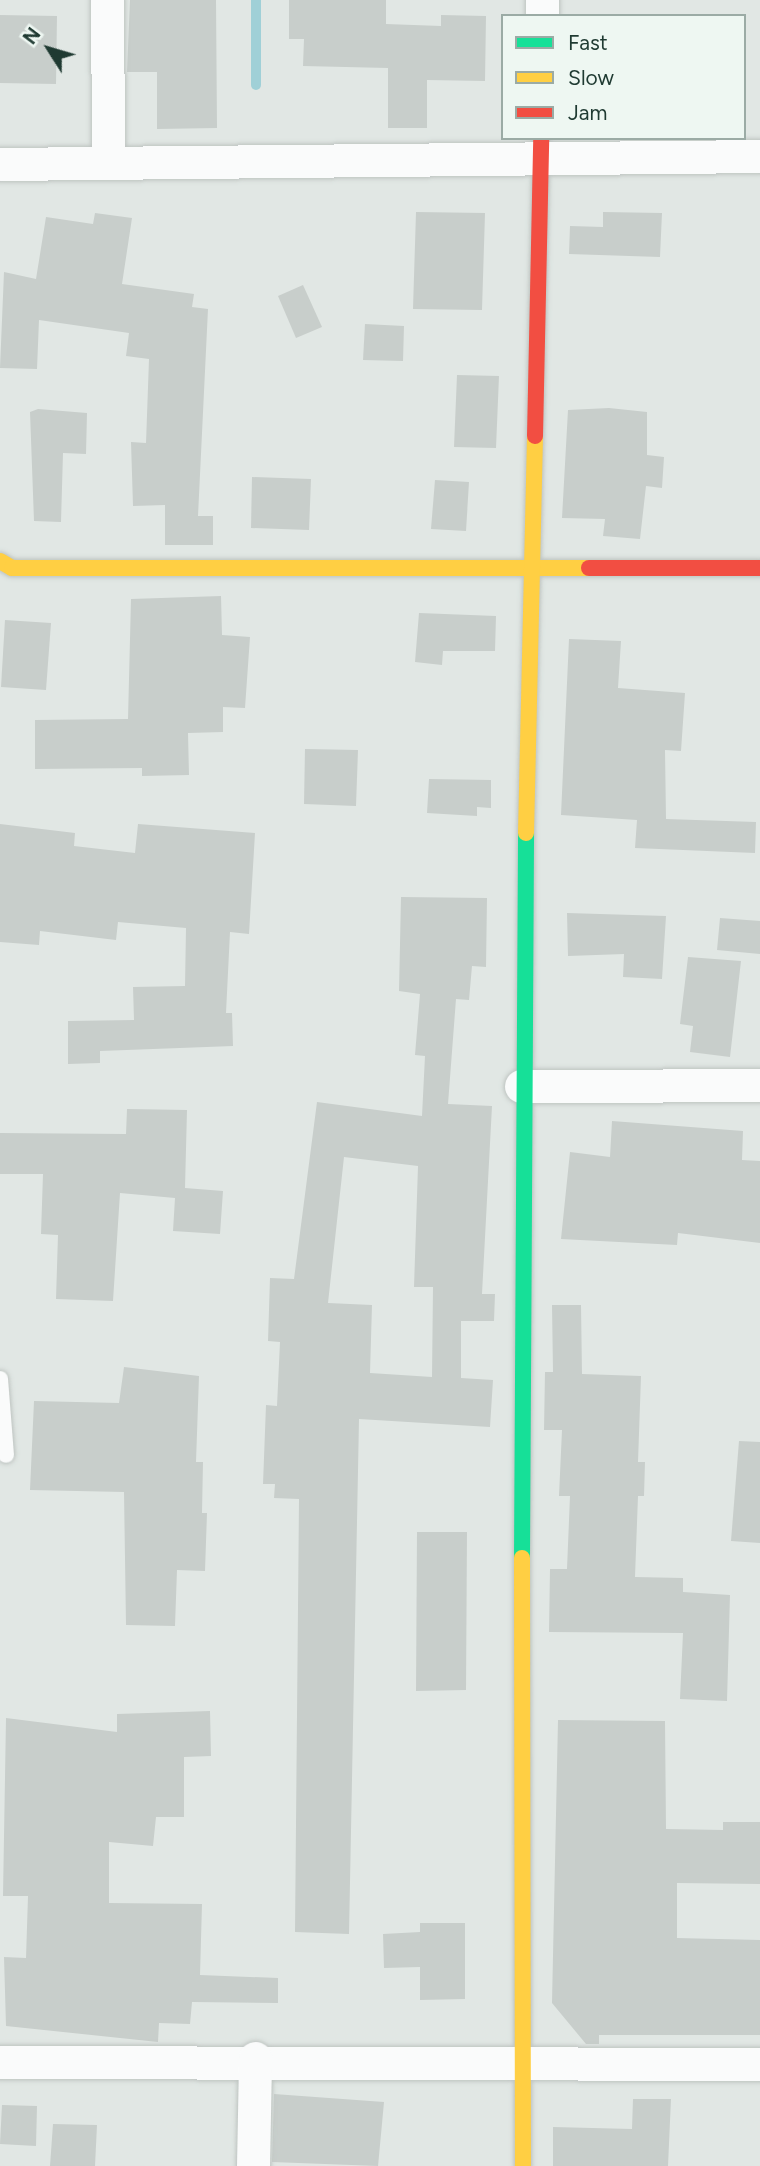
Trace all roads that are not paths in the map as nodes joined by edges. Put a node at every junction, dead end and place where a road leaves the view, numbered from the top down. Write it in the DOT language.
graph roads {
  1 [pos="107,0"];
  2 [pos="541,147"];
  3 [pos="760,156"];
  4 [pos="108,162"];
  5 [pos="0,164"];
  6 [pos="0,561"];
  7 [pos="530,566"];
  8 [pos="760,568"];
  9 [pos="760,1084"];
  10 [pos="521,1086"];
  11 [pos="0,1379"];
  12 [pos="6,1455"];
  13 [pos="255,2058"];
  14 [pos="523,2060"];
  15 [pos="0,2062"];
  16 [pos="760,2064"];
  17 [pos="253,2166"];
  18 [pos="523,2166"];
  1 -- 4 [label="street"];
  2 -- 3 [label="street"];
  2 -- 4 [label="street"];
  2 -- 7 [label="street"];
  4 -- 5 [label="street"];
  6 -- 7 [label="street"];
  7 -- 8 [label="street"];
  7 -- 10 [label="street"];
  9 -- 10 [label="street"];
  10 -- 14 [label="street"];
  11 -- 12 [label="lane"];
  13 -- 14 [label="street"];
  13 -- 15 [label="street"];
  13 -- 17 [label="street"];
  14 -- 16 [label="street"];
  14 -- 18 [label="street"];
}
